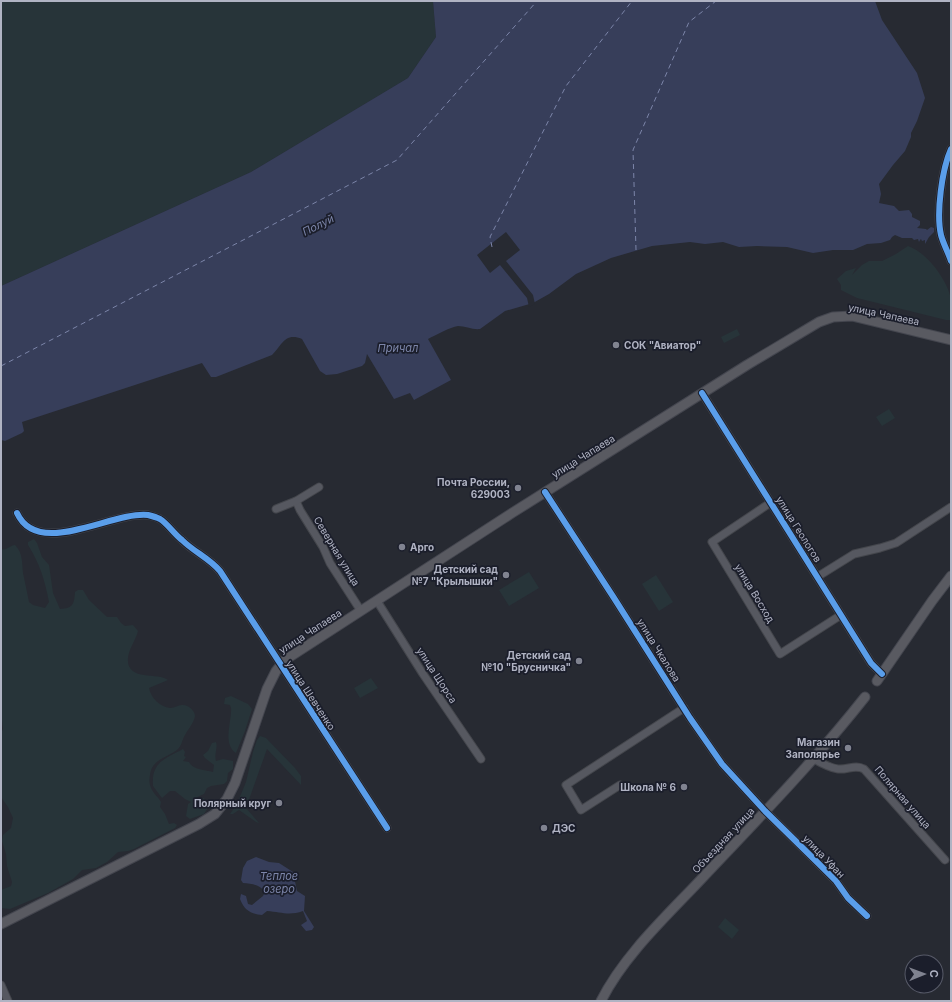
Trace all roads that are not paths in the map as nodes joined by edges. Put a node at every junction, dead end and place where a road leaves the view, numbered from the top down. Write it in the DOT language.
graph roads {
  1 [pos="951,149"];
  2 [pos="951,261"];
  3 [pos="951,340"];
  4 [pos="702,393"];
  5 [pos="320,487"];
  6 [pos="545,492"];
  7 [pos="296,501"];
  8 [pos="770,503"];
  9 [pos="951,507"];
  10 [pos="276,509"];
  11 [pos="17,513"];
  12 [pos="951,576"];
  13 [pos="817,577"];
  14 [pos="377,601"];
  15 [pos="362,612"];
  16 [pos="841,615"];
  17 [pos="280,665"];
  18 [pos="879,678"];
  19 [pos="865,697"];
  20 [pos="684,708"];
  21 [pos="481,759"];
  22 [pos="814,759"];
  23 [pos="620,785"];
  24 [pos="765,811"];
  25 [pos="387,828"];
  26 [pos="945,860"];
  27 [pos="867,916"];
  28 [pos="1,924"];
  29 [pos="1,985"];
  30 [pos="8,1001"];
  31 [pos="601,1001"];
  1 -- 2 [label="street"];
  3 -- 4 [label="main road, улица Чапаева"];
  4 -- 6 [label="main road, улица Чапаева"];
  4 -- 8 [label="street, улица Геологов"];
  5 -- 7 [label="street"];
  6 -- 14 [label="main road, улица Чапаева"];
  6 -- 20 [label="street, улица Чкалова"];
  7 -- 10 [label="street"];
  7 -- 15 [label="street, Северная улица"];
  8 -- 13 [label="street, улица Геологов"];
  8 -- 16 [label="street, улица Восход"];
  9 -- 13 [label="street"];
  11 -- 17 [label="street, улица Шевченко"];
  12 -- 18 [label="main road"];
  13 -- 16 [label="street, улица Геологов"];
  14 -- 15 [label="main road, улица Чапаева"];
  14 -- 21 [label="street, улица Щорса"];
  15 -- 17 [label="main road, улица Чапаева"];
  16 -- 18 [label="street, улица Геологов"];
  17 -- 25 [label="street, улица Шевченко"];
  17 -- 28 [label="main road, улица Чапаева"];
  19 -- 22 [label="main road, Объездная улица"];
  20 -- 23 [label="street"];
  20 -- 24 [label="street, улица Чкалова"];
  22 -- 24 [label="main road, Объездная улица"];
  22 -- 26 [label="street, Полярная улица"];
  24 -- 27 [label="street, улица Уфан"];
  24 -- 31 [label="main road, Объездная улица"];
  29 -- 30 [label="street"];
}
